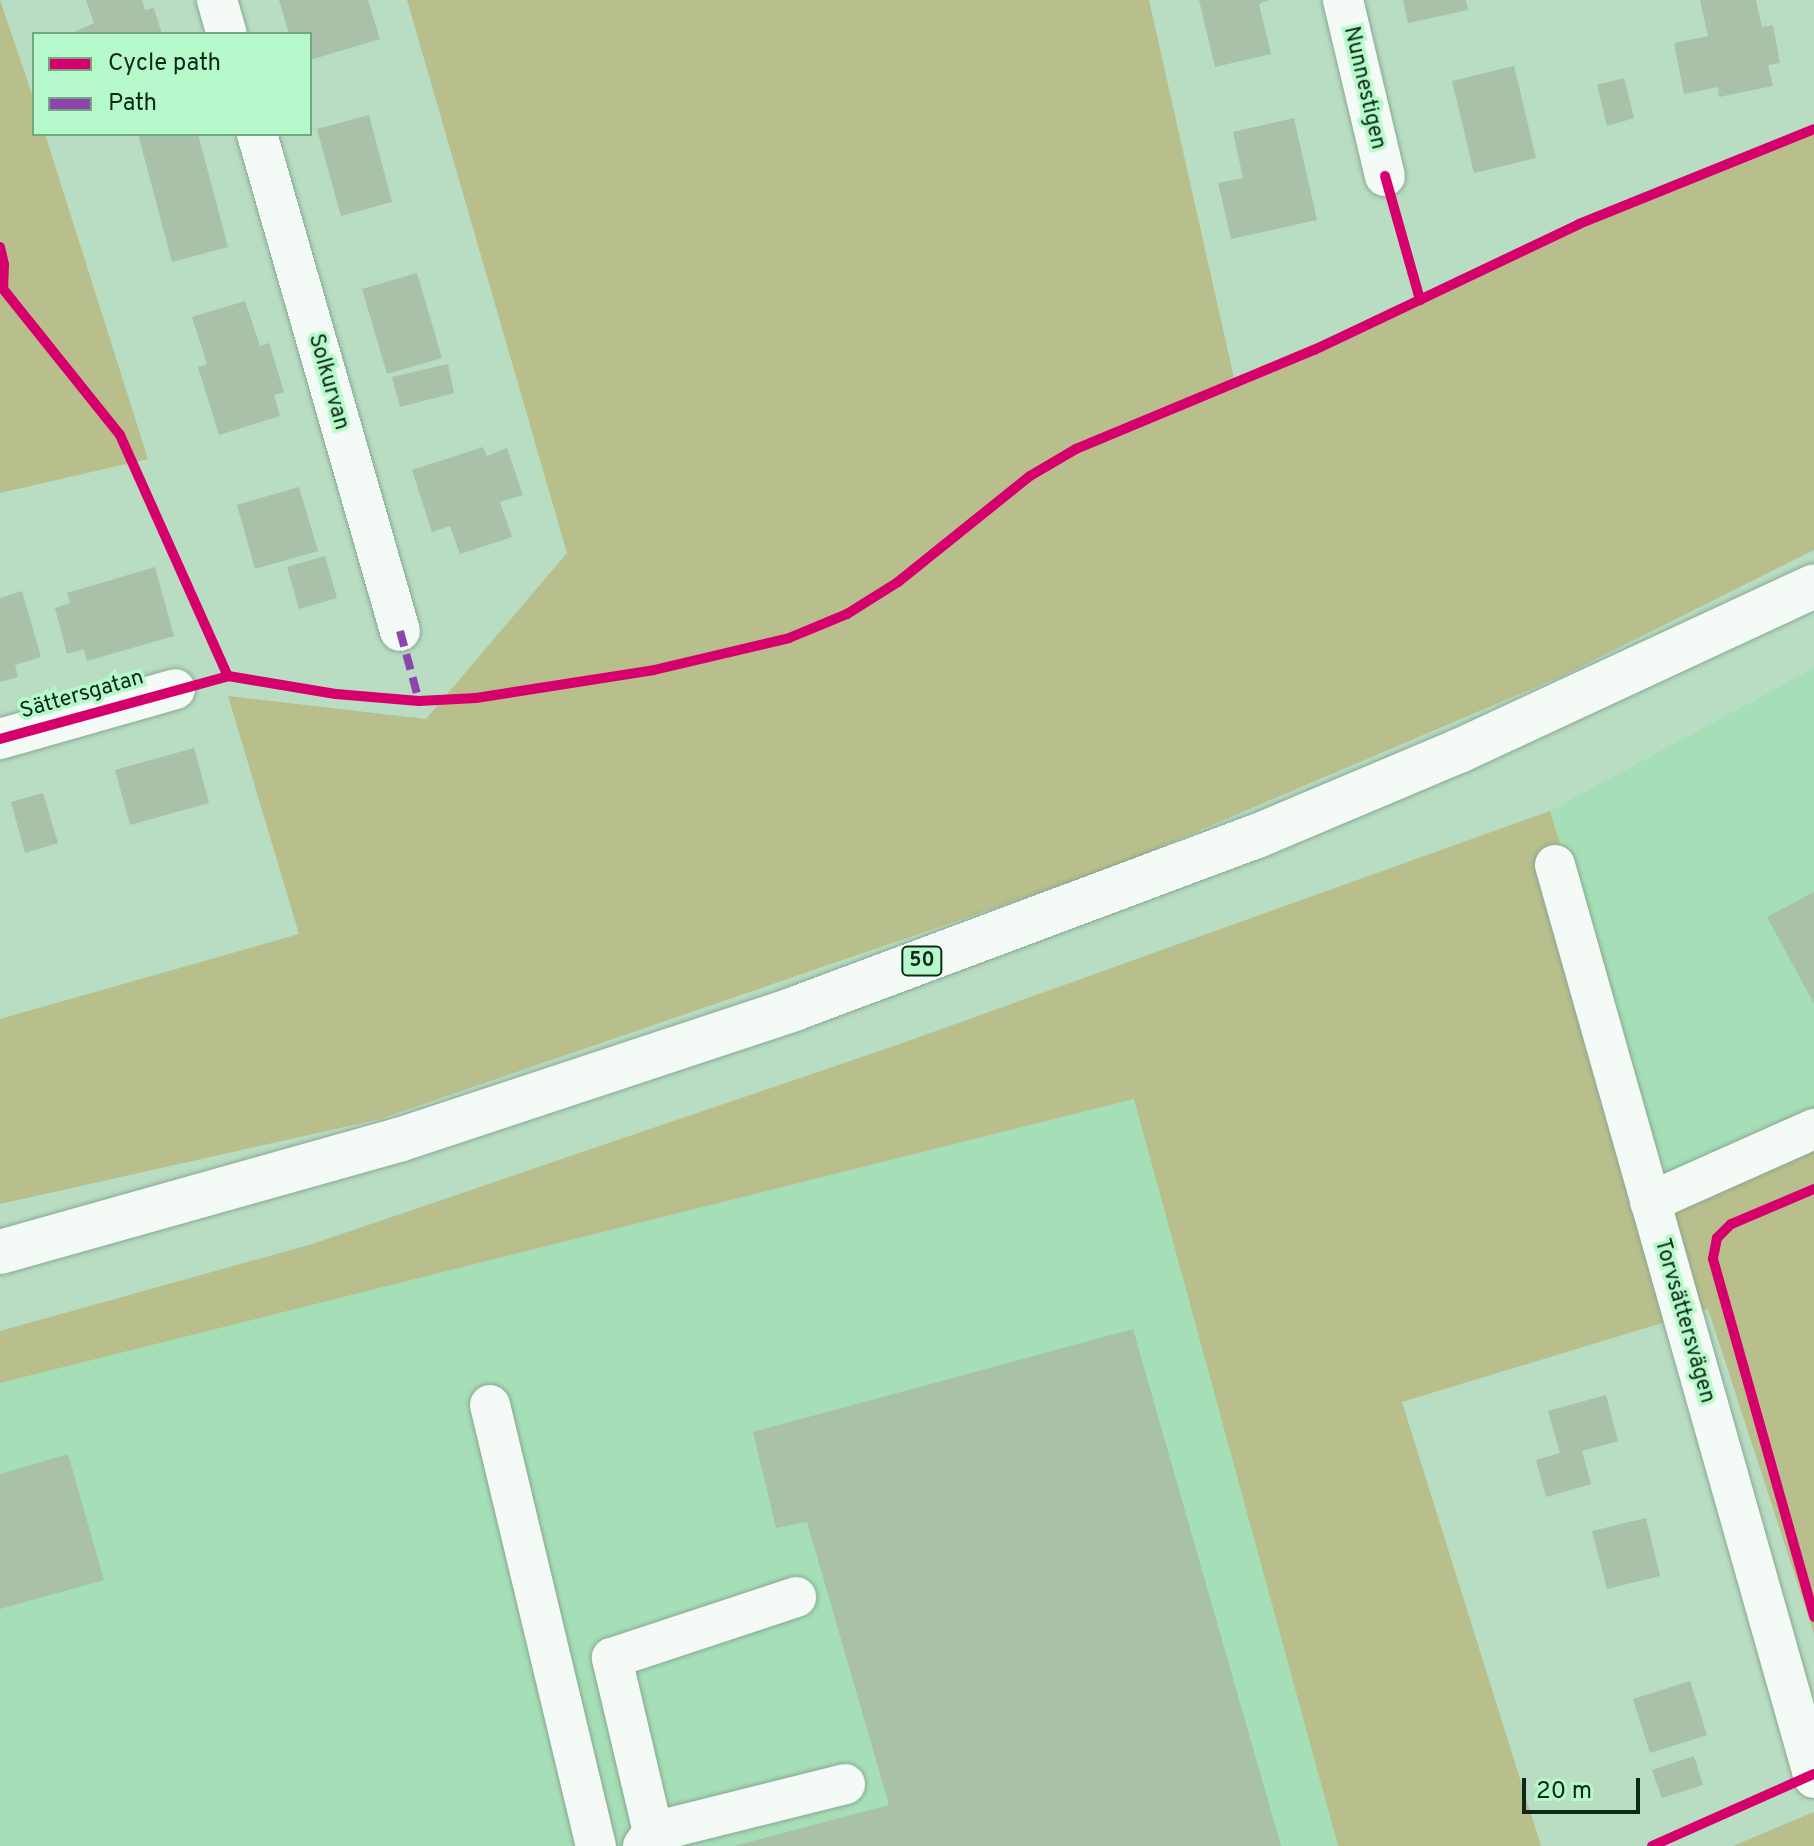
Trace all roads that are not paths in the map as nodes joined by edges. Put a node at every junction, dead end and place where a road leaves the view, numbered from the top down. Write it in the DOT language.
graph roads {
  1 [pos="217,0"];
  2 [pos="1343,0"];
  3 [pos="226,32"];
  4 [pos="258,136"];
  5 [pos="1385,176"];
  6 [pos="1814,586"];
  7 [pos="1814,620"];
  8 [pos="400,631"];
  9 [pos="175,689"];
  10 [pos="0,739"];
  11 [pos="1555,865"];
  12 [pos="1814,1129"];
  13 [pos="1650,1202"];
  14 [pos="0,1252"];
  15 [pos="0,1280"];
  16 [pos="490,1405"];
  17 [pos="796,1597"];
  18 [pos="1814,1778"];
  19 [pos="845,1784"];
  20 [pos="648,1839"];
  21 [pos="596,1846"];
  1 -- 3 [label="street"];
  2 -- 5 [label="street, Nunnestigen"];
  4 -- 8 [label="street, Solkurvan"];
  6 -- 14 [label="highway, 50"];
  7 -- 15 [label="highway, 50"];
  9 -- 10 [label="street, Sättersgatan"];
  11 -- 13 [label="street, Torvsättersvägen"];
  12 -- 13 [label="street"];
  13 -- 18 [label="street, Torvsättersvägen"];
  16 -- 21 [label="street"];
  17 -- 20 [label="street"];
  19 -- 20 [label="street"];
}
